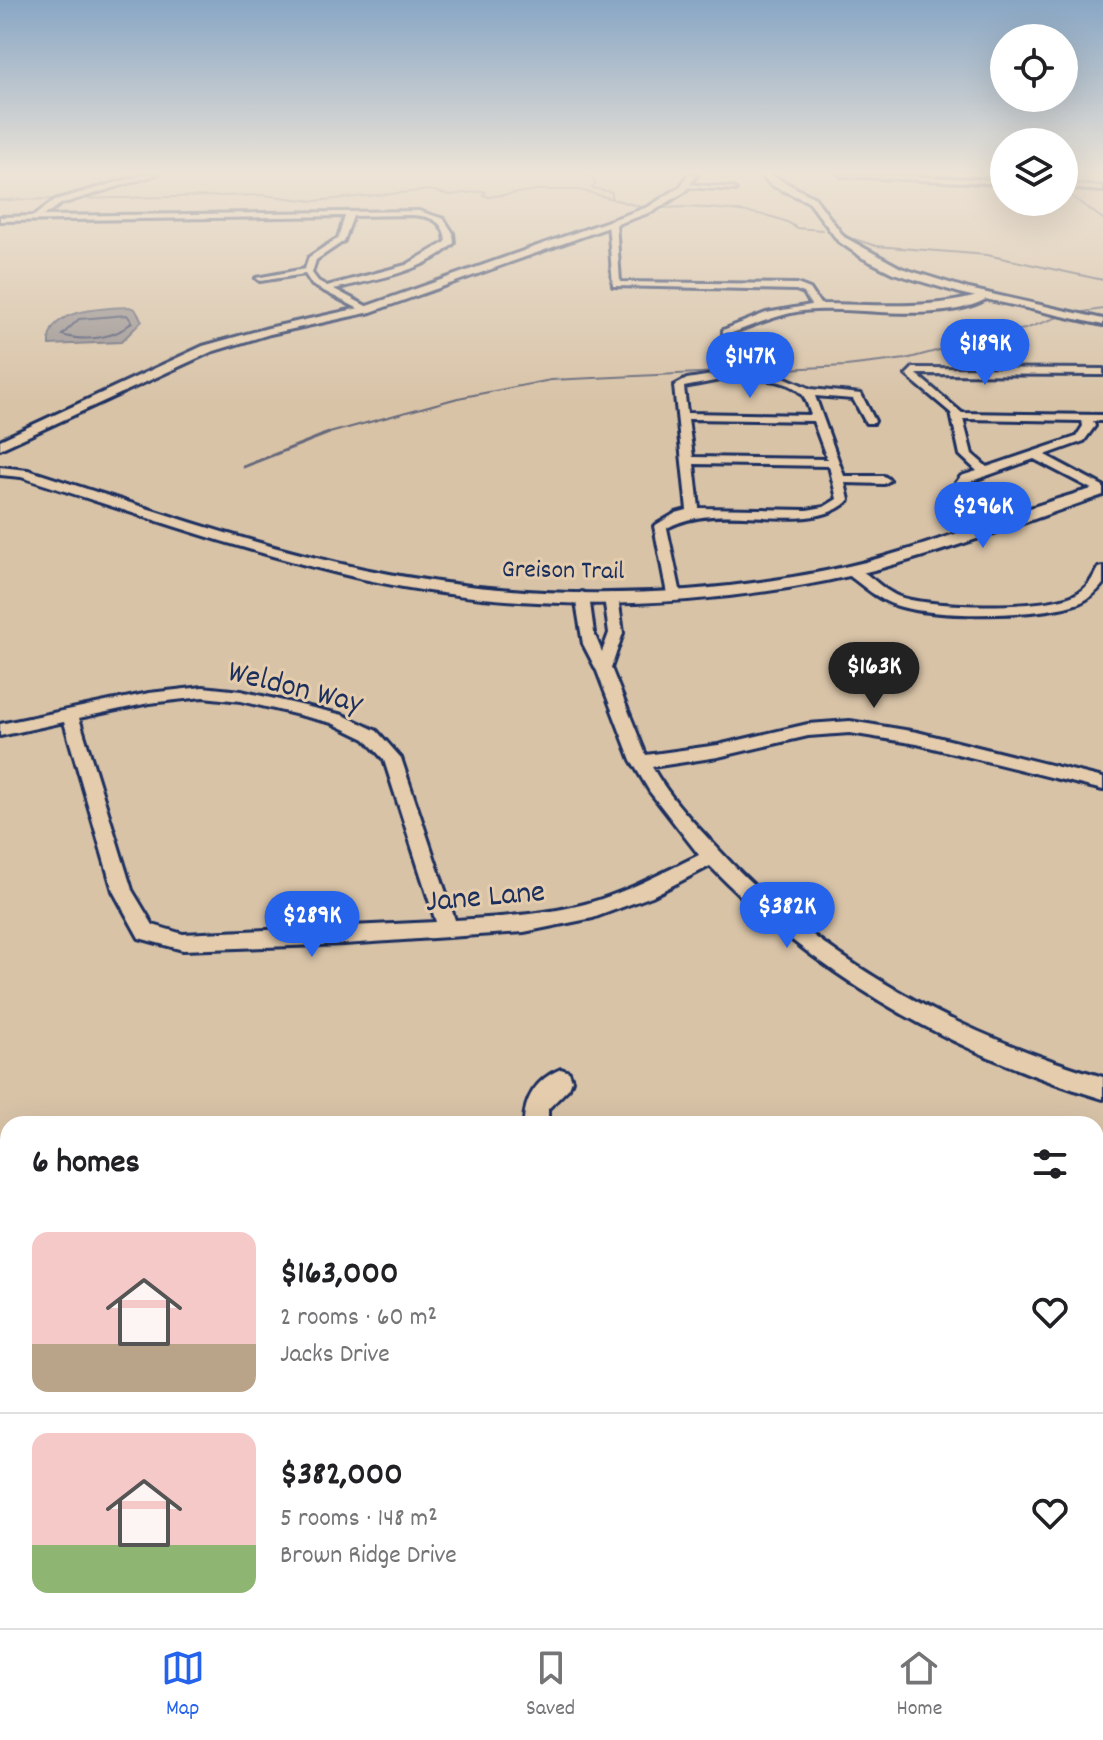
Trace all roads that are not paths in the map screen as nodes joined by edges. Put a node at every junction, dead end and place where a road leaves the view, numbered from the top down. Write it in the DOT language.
graph roads {
  1 [pos="325,250"];
  2 [pos="443,250"];
  3 [pos="534,250"];
  4 [pos="614,250"];
  5 [pos="860,250"];
  6 [pos="308,271"];
  7 [pos="260,278"];
  8 [pos="325,289"];
  9 [pos="987,296"];
  10 [pos="817,307"];
  11 [pos="367,310"];
  12 [pos="1103,322"];
  13 [pos="726,332"];
  14 [pos="1103,372"];
  15 [pos="808,392"];
  16 [pos="682,416"];
  17 [pos="958,416"];
  18 [pos="818,418"];
  19 [pos="1087,418"];
  20 [pos="1103,418"];
  21 [pos="870,421"];
  22 [pos="1038,456"];
  23 [pos="2,458"];
  24 [pos="687,460"];
  25 [pos="834,463"];
  26 [pos="986,473"];
  27 [pos="839,479"];
  28 [pos="884,480"];
  29 [pos="959,487"];
  30 [pos="1103,490"];
  31 [pos="693,510"];
  32 [pos="851,570"];
  33 [pos="1103,571"];
  34 [pos="674,594"];
  35 [pos="582,596"];
  36 [pos="611,597"];
  37 [pos="604,668"];
  38 [pos="70,715"];
  39 [pos="0,730"];
  40 [pos="642,762"];
  41 [pos="1103,784"];
  42 [pos="713,856"];
  43 [pos="448,928"];
  44 [pos="561,1080"];
  45 [pos="1103,1088"];
  46 [pos="536,1116"];
  1 -- 6 [label="street"];
  2 -- 8 [label="street"];
  3 -- 11 [label="street"];
  4 -- 10 [label="street"];
  5 -- 9 [label="street"];
  6 -- 7 [label="street"];
  6 -- 8 [label="street"];
  8 -- 11 [label="street"];
  9 -- 10 [label="street"];
  9 -- 12 [label="street"];
  10 -- 13 [label="street"];
  11 -- 23 [label="street"];
  14 -- 17 [label="street"];
  15 -- 16 [label="street"];
  15 -- 18 [label="street"];
  15 -- 21 [label="street"];
  16 -- 18 [label="street"];
  16 -- 24 [label="street"];
  17 -- 19 [label="street"];
  17 -- 26 [label="street"];
  18 -- 25 [label="street"];
  19 -- 20 [label="street"];
  19 -- 22 [label="street"];
  22 -- 26 [label="street"];
  22 -- 30 [label="street"];
  23 -- 35 [label="street, Greison Trail"];
  24 -- 25 [label="street"];
  24 -- 31 [label="street"];
  25 -- 27 [label="street"];
  26 -- 29 [label="street"];
  27 -- 28 [label="street"];
  27 -- 31 [label="street"];
  30 -- 32 [label="street, Greison Trail"];
  31 -- 34 [label="street"];
  32 -- 33 [label="street"];
  32 -- 34 [label="street, Greison Trail"];
  34 -- 36 [label="street, Greison Trail"];
  35 -- 36 [label="street, Greison Trail"];
  35 -- 37 [label="street"];
  36 -- 37 [label="street"];
  37 -- 40 [label="street"];
  38 -- 39 [label="street, Weldon Way"];
  38 -- 43 [label="street, Weldon Way"];
  38 -- 43 [label="street, Jane Lane"];
  40 -- 41 [label="street"];
  40 -- 42 [label="street"];
  42 -- 43 [label="street, Jane Lane"];
  42 -- 45 [label="street"];
  44 -- 46 [label="street"];
}
